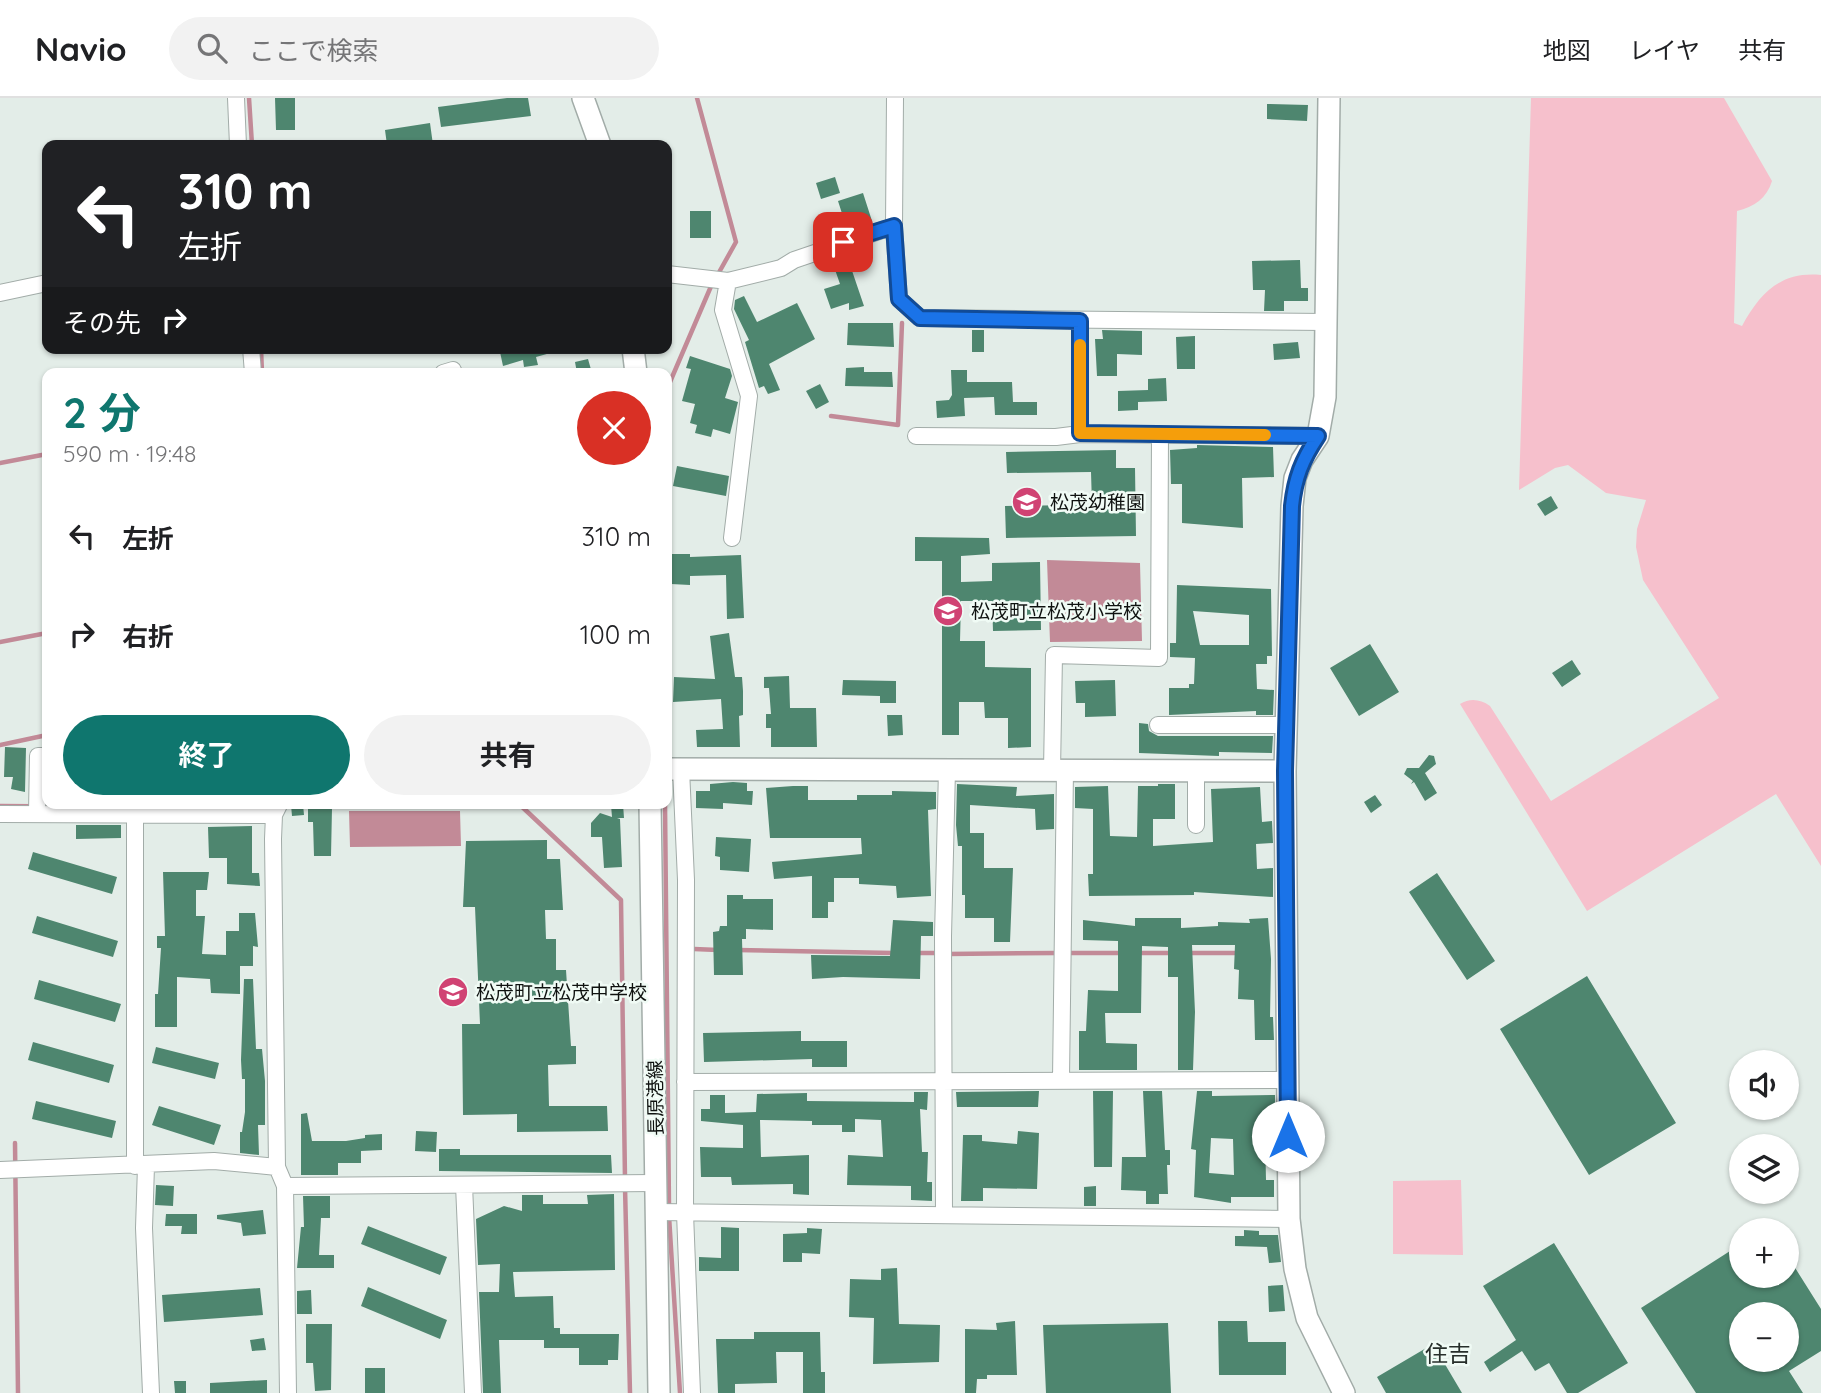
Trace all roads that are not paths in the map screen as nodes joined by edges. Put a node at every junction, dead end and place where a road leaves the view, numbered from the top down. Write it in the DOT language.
graph roads {
  1 [pos="236,98"];
  2 [pos="583,98"];
  3 [pos="895,98"];
  4 [pos="1329,98"];
  5 [pos="239,140"];
  6 [pos="598,140"];
  7 [pos="894,226"];
  8 [pos="672,275"];
  9 [pos="728,281"];
  10 [pos="42,284"];
  11 [pos="0,293"];
  12 [pos="1080,321"];
  13 [pos="1326,322"];
  14 [pos="1080,433"];
  15 [pos="1160,434"];
  16 [pos="916,436"];
  17 [pos="1318,436"];
  18 [pos="732,538"];
  19 [pos="1158,725"];
  20 [pos="1287,725"];
  21 [pos="42,756"];
  22 [pos="673,769"];
  23 [pos="947,769"];
  24 [pos="1059,770"];
  25 [pos="1196,770"];
  26 [pos="1285,771"];
  27 [pos="277,809"];
  28 [pos="650,809"];
  29 [pos="0,814"];
  30 [pos="37,814"];
  31 [pos="135,814"];
  32 [pos="1196,825"];
  33 [pos="944,1079"];
  34 [pos="1061,1079"];
  35 [pos="1287,1080"];
  36 [pos="685,1082"];
  37 [pos="141,1166"];
  38 [pos="277,1167"];
  39 [pos="0,1170"];
  40 [pos="655,1183"];
  41 [pos="464,1185"];
  42 [pos="285,1186"];
  43 [pos="656,1212"];
  44 [pos="685,1213"];
  45 [pos="944,1214"];
  46 [pos="1289,1219"];
  47 [pos="151,1393"];
  48 [pos="288,1393"];
  49 [pos="473,1393"];
  50 [pos="659,1393"];
  51 [pos="691,1393"];
  52 [pos="1344,1393"];
  1 -- 5 [label="street"];
  2 -- 6 [label="street"];
  3 -- 7 [label="street"];
  4 -- 13 [label="street"];
  7 -- 9 [label="street"];
  7 -- 12 [label="street"];
  8 -- 9 [label="street"];
  9 -- 18 [label="street"];
  10 -- 11 [label="street"];
  12 -- 13 [label="street"];
  12 -- 14 [label="street"];
  13 -- 17 [label="street"];
  14 -- 15 [label="street"];
  14 -- 16 [label="street"];
  15 -- 17 [label="street"];
  15 -- 24 [label="street"];
  17 -- 20 [label="street"];
  19 -- 20 [label="street"];
  20 -- 26 [label="street"];
  21 -- 30 [label="street"];
  22 -- 23 [label="street"];
  22 -- 36 [label="street"];
  23 -- 24 [label="street"];
  23 -- 33 [label="street"];
  24 -- 25 [label="street"];
  24 -- 34 [label="street"];
  25 -- 26 [label="street"];
  25 -- 32 [label="street"];
  26 -- 35 [label="street"];
  27 -- 31 [label="street"];
  27 -- 38 [label="street"];
  28 -- 40 [label="street, 長原港線"];
  29 -- 30 [label="street"];
  30 -- 31 [label="street"];
  31 -- 37 [label="street"];
  33 -- 34 [label="street"];
  33 -- 36 [label="street"];
  33 -- 45 [label="street"];
  34 -- 35 [label="street"];
  35 -- 46 [label="street"];
  36 -- 44 [label="street"];
  37 -- 38 [label="street"];
  37 -- 39 [label="street"];
  37 -- 47 [label="street"];
  38 -- 42 [label="street"];
  40 -- 41 [label="street"];
  40 -- 43 [label="street, 長原港線"];
  41 -- 42 [label="street"];
  41 -- 49 [label="street"];
  42 -- 48 [label="street"];
  43 -- 44 [label="street"];
  43 -- 50 [label="street, 長原港線"];
  44 -- 45 [label="street"];
  44 -- 51 [label="street"];
  45 -- 46 [label="street"];
  46 -- 52 [label="street"];
}
